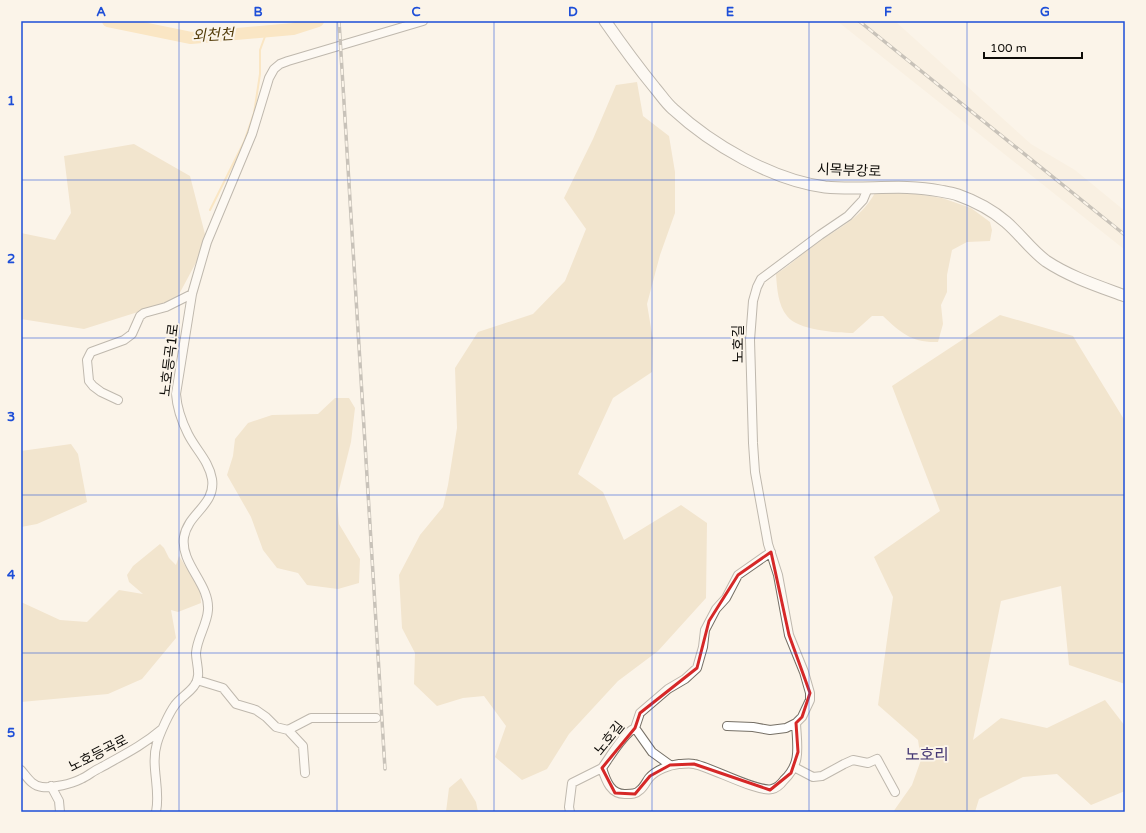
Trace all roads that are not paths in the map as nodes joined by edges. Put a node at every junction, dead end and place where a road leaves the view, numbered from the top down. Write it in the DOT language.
graph roads {
  1 [pos="423,21"];
  2 [pos="605,21"];
  3 [pos="868,188"];
  4 [pos="192,294"];
  5 [pos="1125,296"];
  6 [pos="118,400"];
  7 [pos="771,552"];
  8 [pos="197,680"];
  9 [pos="376,718"];
  10 [pos="796,724"];
  11 [pos="727,726"];
  12 [pos="163,728"];
  13 [pos="635,728"];
  14 [pos="288,730"];
  15 [pos="670,765"];
  16 [pos="794,767"];
  17 [pos="602,768"];
  18 [pos="21,770"];
  19 [pos="305,773"];
  20 [pos="51,786"];
  21 [pos="895,792"];
  22 [pos="60,812"];
  23 [pos="156,812"];
  24 [pos="570,812"];
  1 -- 4 [label="street, 노호등곡1로"];
  2 -- 3 [label="main road, 시목부강로"];
  3 -- 5 [label="main road, 시목부강로"];
  3 -- 7 [label="street, 노호길"];
  4 -- 6 [label="street"];
  4 -- 8 [label="street, 노호등곡1로"];
  7 -- 10 [label="street, 노호길"];
  7 -- 13 [label="street, 노호길"];
  8 -- 12 [label="street"];
  8 -- 14 [label="street"];
  9 -- 14 [label="street"];
  10 -- 11 [label="street"];
  10 -- 16 [label="street, 노호길"];
  12 -- 20 [label="street, 노호등곡로"];
  12 -- 23 [label="street"];
  13 -- 15 [label="street"];
  13 -- 17 [label="street, 노호길"];
  14 -- 19 [label="street"];
  15 -- 16 [label="street, 노호길"];
  15 -- 17 [label="street, 노호길"];
  16 -- 21 [label="street"];
  17 -- 24 [label="street"];
  18 -- 20 [label="street, 노호등곡로"];
  20 -- 22 [label="street"];
}
